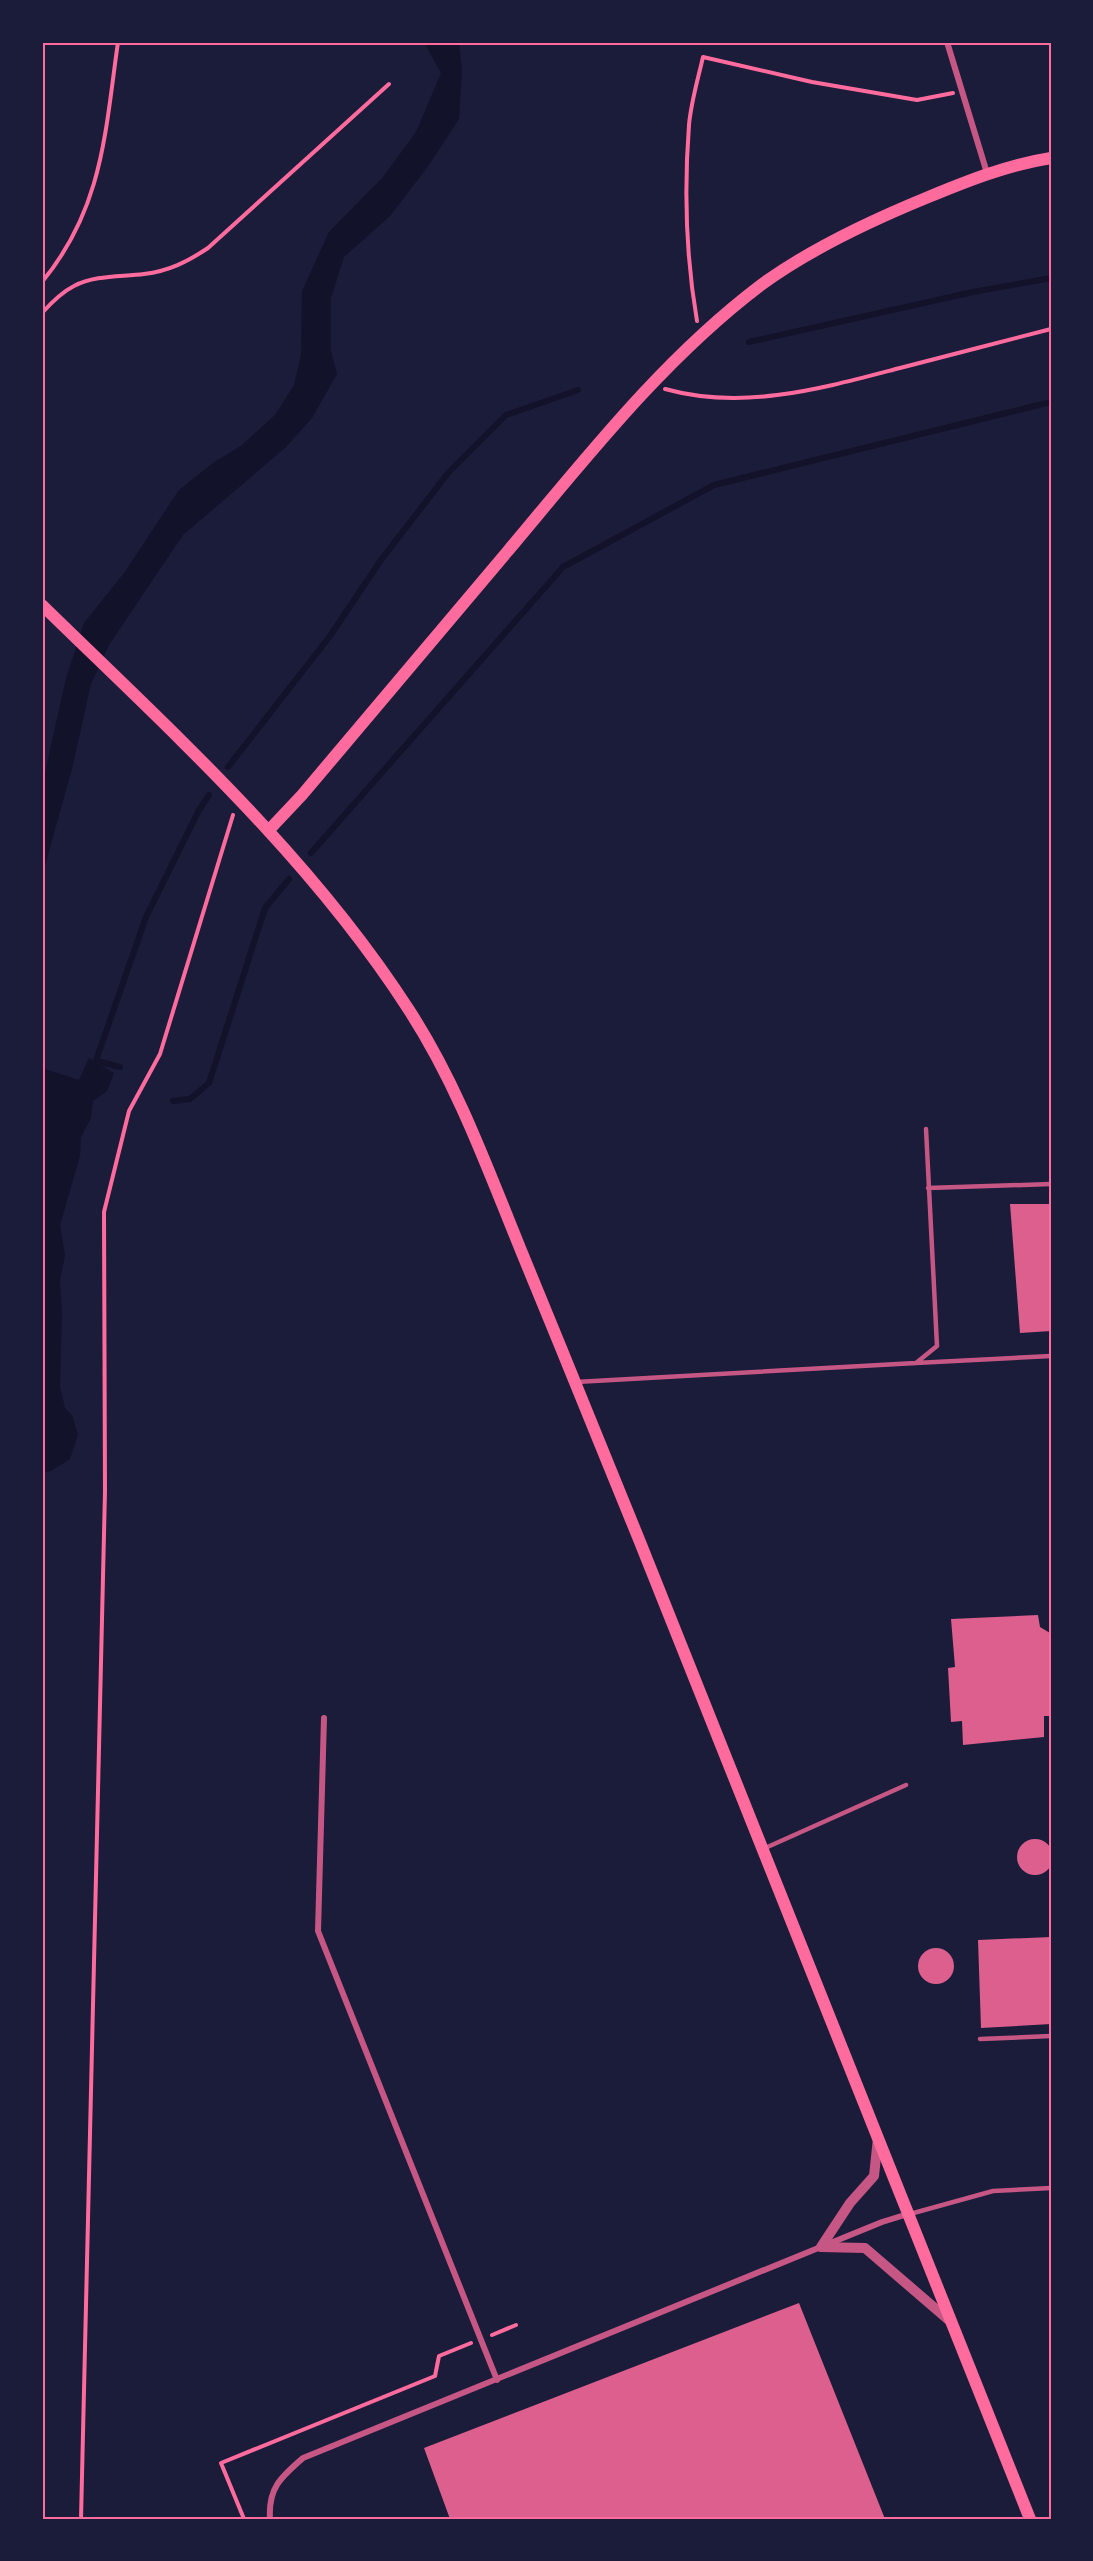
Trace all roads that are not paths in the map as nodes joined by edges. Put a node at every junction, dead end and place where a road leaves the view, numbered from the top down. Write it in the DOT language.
graph roads {
  1 [pos="947,42"];
  2 [pos="1051,158"];
  3 [pos="987,173"];
  4 [pos="42,605"];
  5 [pos="269,830"];
  6 [pos="926,1130"];
  7 [pos="1051,1184"];
  8 [pos="928,1188"];
  9 [pos="1051,1356"];
  10 [pos="916,1363"];
  11 [pos="575,1382"];
  12 [pos="324,1718"];
  13 [pos="906,1785"];
  14 [pos="763,1849"];
  15 [pos="1051,2036"];
  16 [pos="980,2039"];
  17 [pos="878,2138"];
  18 [pos="1051,2188"];
  19 [pos="908,2214"];
  20 [pos="821,2247"];
  21 [pos="951,2322"];
  22 [pos="497,2380"];
  23 [pos="270,2519"];
  24 [pos="1030,2519"];
  1 -- 3 [label="street"];
  2 -- 3 [label="main road"];
  3 -- 5 [label="main road"];
  4 -- 5 [label="main road"];
  5 -- 11 [label="main road"];
  6 -- 8 [label="lane"];
  7 -- 8 [label="lane"];
  8 -- 10 [label="lane"];
  9 -- 10 [label="lane"];
  10 -- 11 [label="lane"];
  11 -- 14 [label="main road"];
  12 -- 22 [label="street"];
  13 -- 14 [label="lane"];
  14 -- 17 [label="main road"];
  15 -- 16 [label="lane"];
  17 -- 19 [label="main road"];
  17 -- 20 [label="street"];
  18 -- 19 [label="lane"];
  19 -- 20 [label="street"];
  19 -- 21 [label="main road"];
  20 -- 21 [label="street"];
  20 -- 22 [label="street"];
  21 -- 24 [label="main road"];
  22 -- 23 [label="street"];
}
